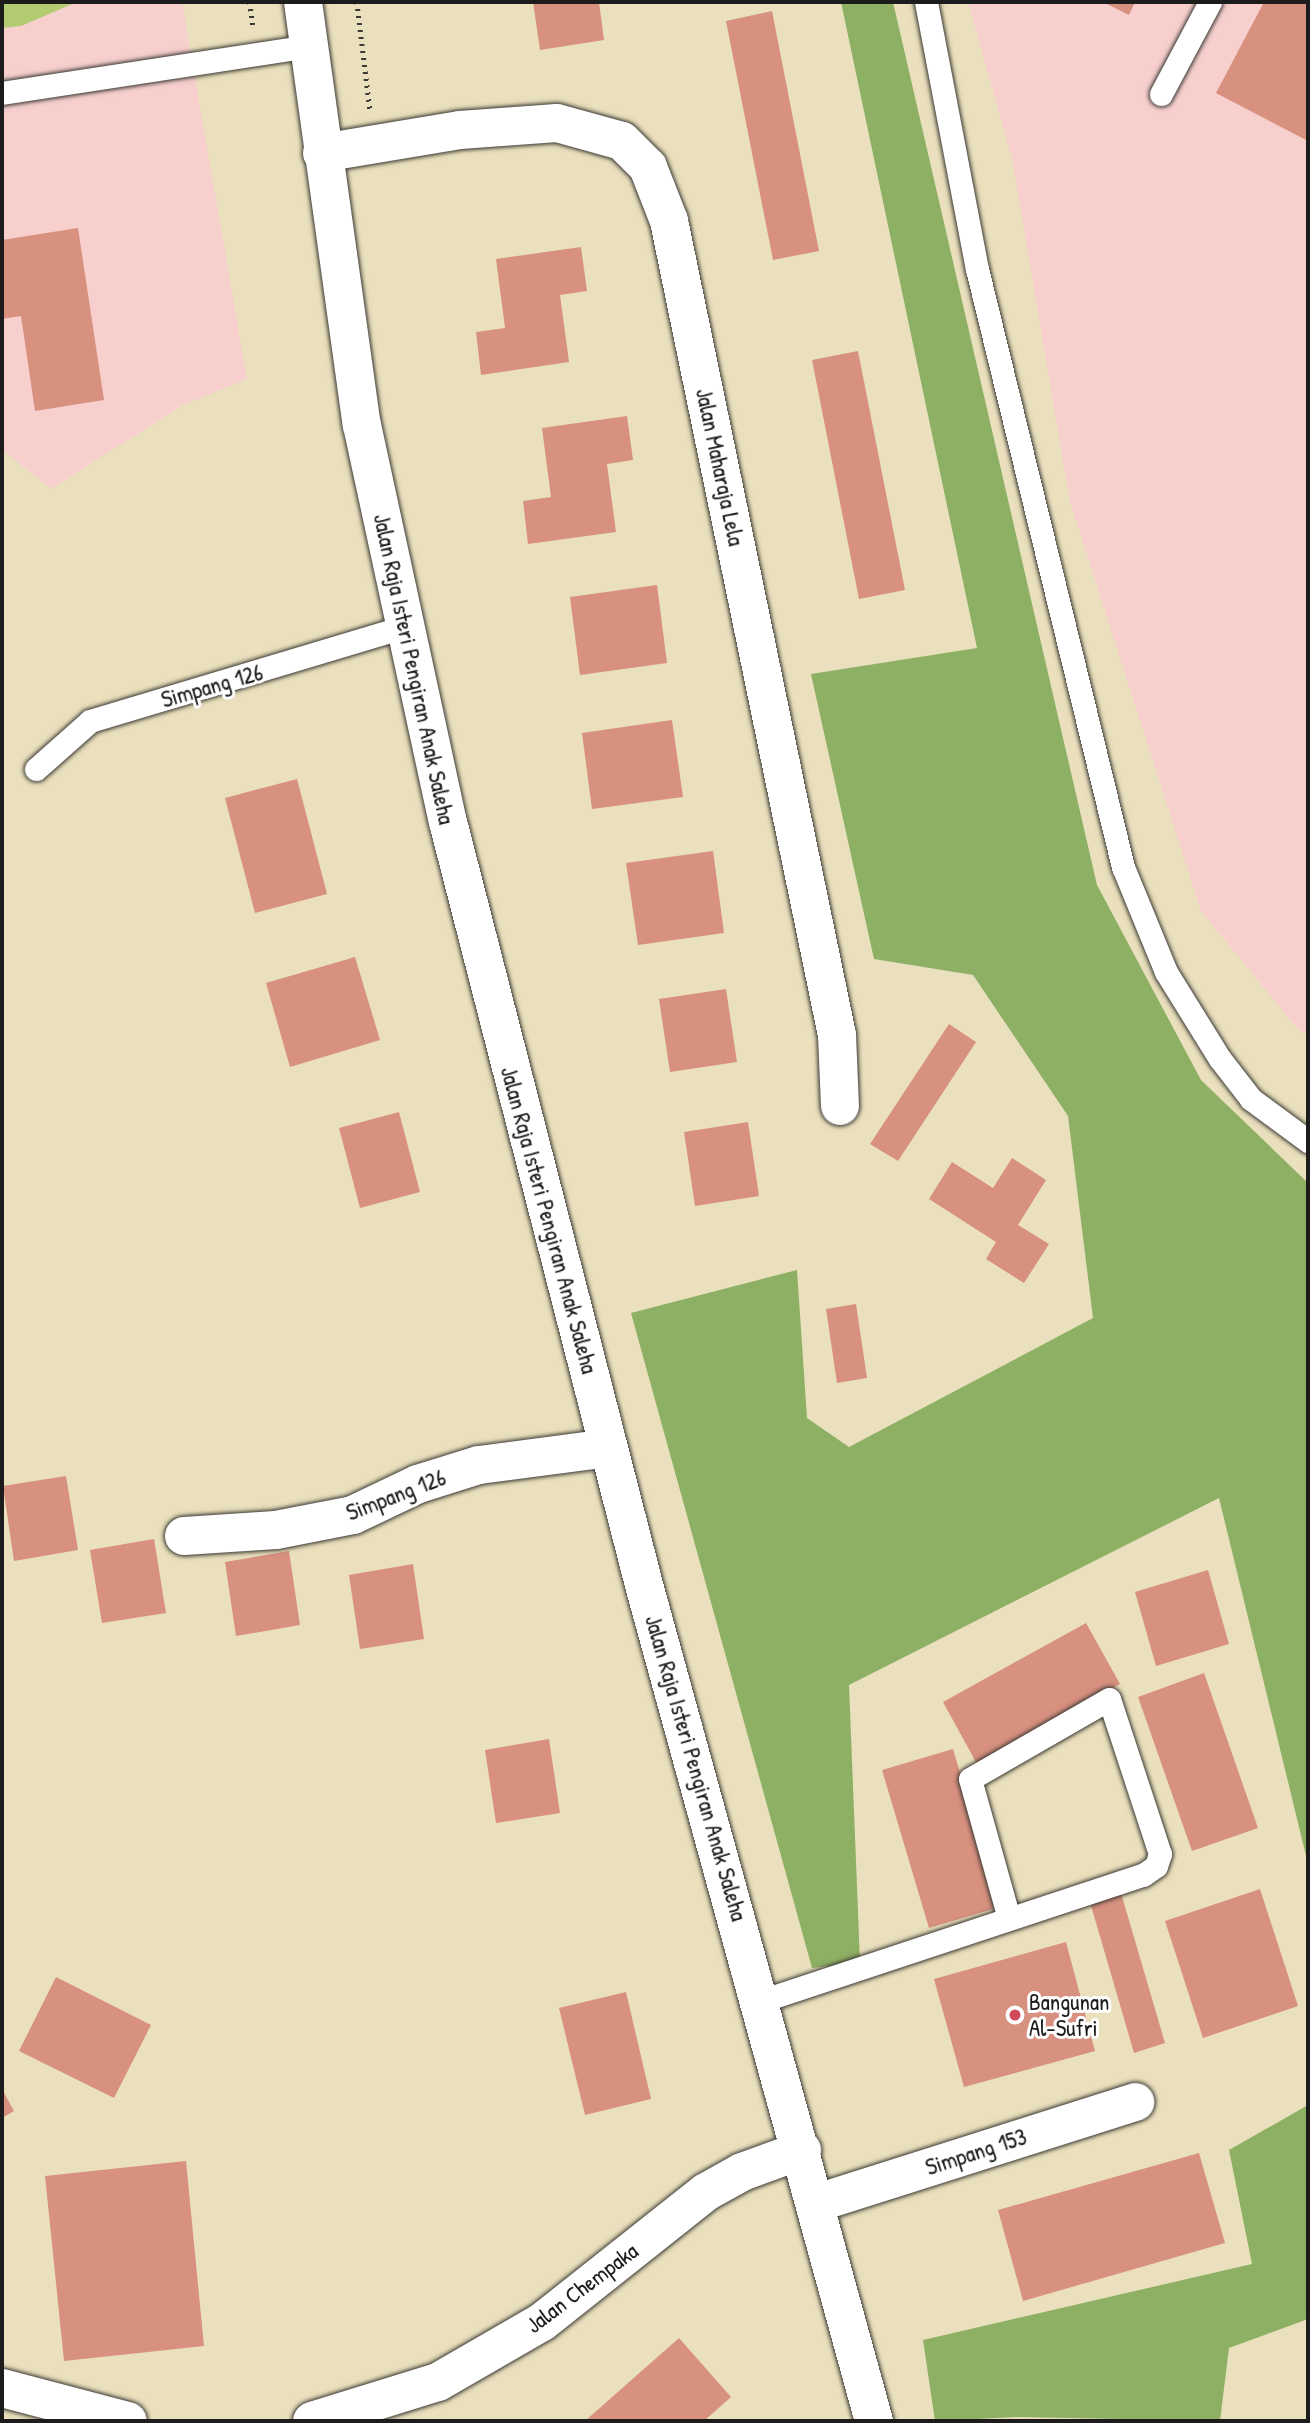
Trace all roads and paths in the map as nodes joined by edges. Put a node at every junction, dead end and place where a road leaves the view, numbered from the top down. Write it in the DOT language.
graph roads {
  1 [pos="303,2"];
  2 [pos="356,2"];
  3 [pos="926,2"];
  4 [pos="1210,2"];
  5 [pos="308,46"];
  6 [pos="2,93"];
  7 [pos="1161,94"];
  8 [pos="374,144"];
  9 [pos="322,153"];
  10 [pos="403,627"];
  11 [pos="36,769"];
  12 [pos="840,1106"];
  13 [pos="1308,1141"];
  14 [pos="608,1448"];
  15 [pos="184,1536"];
  16 [pos="1009,1919"];
  17 [pos="761,2001"];
  18 [pos="1135,2102"];
  19 [pos="802,2150"];
  20 [pos="817,2203"];
  21 [pos="2,2388"];
  22 [pos="128,2421"];
  23 [pos="312,2421"];
  24 [pos="874,2421"];
  1 -- 5 [label="street, Jalan Raja Isteri Pengiran Anak Saleha"];
  2 -- 8 [label="path"];
  3 -- 13 [label="lane"];
  4 -- 7 [label="lane"];
  5 -- 6 [label="lane"];
  5 -- 9 [label="street, Jalan Raja Isteri Pengiran Anak Saleha"];
  8 -- 9 [label="street, Jalan Maharaja Lela"];
  8 -- 12 [label="street, Jalan Maharaja Lela"];
  9 -- 10 [label="street, Jalan Raja Isteri Pengiran Anak Saleha"];
  10 -- 11 [label="lane, Simpang 126"];
  10 -- 14 [label="street, Jalan Raja Isteri Pengiran Anak Saleha"];
  14 -- 15 [label="street, Simpang 126"];
  14 -- 17 [label="street, Jalan Raja Isteri Pengiran Anak Saleha"];
  16 -- 16 [label="lane"];
  16 -- 17 [label="lane"];
  17 -- 19 [label="street, Jalan Raja Isteri Pengiran Anak Saleha"];
  18 -- 20 [label="street, Simpang 153"];
  19 -- 20 [label="street, Jalan Raja Isteri Pengiran Anak Saleha"];
  19 -- 23 [label="street, Jalan Chempaka"];
  20 -- 24 [label="street, Jalan Raja Isteri Pengiran Anak Saleha"];
  21 -- 22 [label="street"];
}
